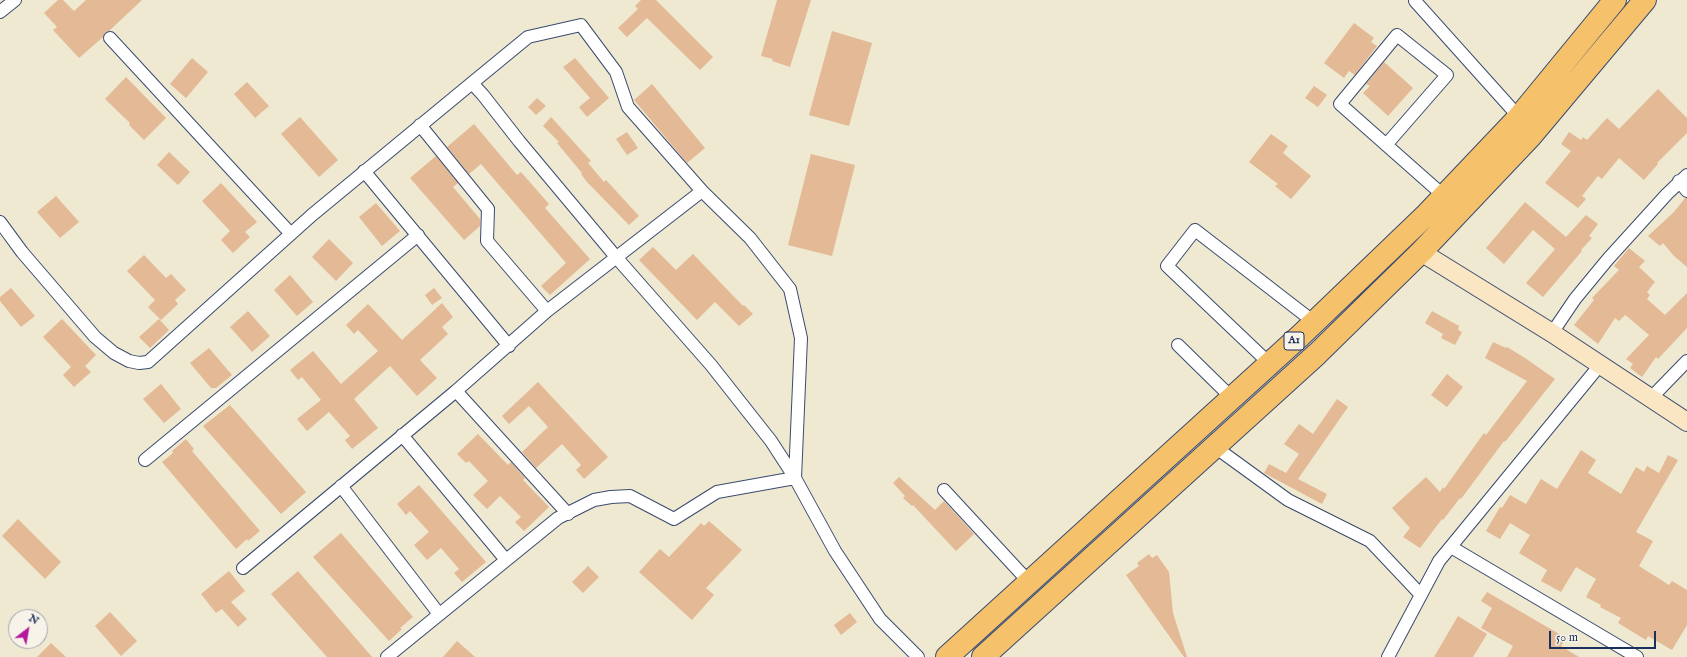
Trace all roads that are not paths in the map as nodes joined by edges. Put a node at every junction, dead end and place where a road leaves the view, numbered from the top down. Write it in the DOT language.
graph roads {
  1 [pos="15,0"];
  2 [pos="1416,0"];
  3 [pos="1615,0"];
  4 [pos="1644,0"];
  5 [pos="0,12"];
  6 [pos="110,38"];
  7 [pos="472,83"];
  8 [pos="1519,117"];
  9 [pos="420,125"];
  10 [pos="1386,145"];
  11 [pos="364,171"];
  12 [pos="1683,178"];
  13 [pos="702,190"];
  14 [pos="1687,191"];
  15 [pos="1444,196"];
  16 [pos="0,222"];
  17 [pos="291,234"];
  18 [pos="418,235"];
  19 [pos="1421,252"];
  20 [pos="616,257"];
  21 [pos="547,311"];
  22 [pos="1314,322"];
  23 [pos="1552,332"];
  24 [pos="1178,345"];
  25 [pos="509,346"];
  26 [pos="1687,361"];
  27 [pos="1270,364"];
  28 [pos="1600,365"];
  29 [pos="456,391"];
  30 [pos="1232,398"];
  31 [pos="1651,398"];
  32 [pos="1687,422"];
  33 [pos="402,436"];
  34 [pos="1215,447"];
  35 [pos="144,460"];
  36 [pos="795,478"];
  37 [pos="341,486"];
  38 [pos="944,490"];
  39 [pos="568,514"];
  40 [pos="1451,547"];
  41 [pos="506,560"];
  42 [pos="243,568"];
  43 [pos="1029,582"];
  44 [pos="1421,595"];
  45 [pos="439,614"];
  46 [pos="387,657"];
  47 [pos="918,657"];
  48 [pos="947,657"];
  49 [pos="983,657"];
  50 [pos="1388,657"];
  51 [pos="1637,657"];
  1 -- 5 [label="street"];
  2 -- 8 [label="street"];
  3 -- 8 [label="highway, A1"];
  4 -- 19 [label="highway, A1"];
  6 -- 17 [label="street"];
  7 -- 9 [label="street"];
  7 -- 13 [label="street"];
  7 -- 20 [label="street"];
  8 -- 15 [label="highway, A1"];
  9 -- 11 [label="street"];
  9 -- 21 [label="street"];
  10 -- 10 [label="street"];
  10 -- 15 [label="street"];
  11 -- 17 [label="street"];
  11 -- 18 [label="street"];
  12 -- 14 [label="street"];
  12 -- 23 [label="street"];
  13 -- 20 [label="street"];
  13 -- 36 [label="street"];
  15 -- 22 [label="highway, A1"];
  16 -- 17 [label="street"];
  18 -- 25 [label="street"];
  18 -- 35 [label="street"];
  19 -- 23 [label="street"];
  19 -- 34 [label="highway, A1"];
  20 -- 21 [label="street"];
  20 -- 36 [label="street"];
  21 -- 25 [label="street"];
  22 -- 27 [label="highway, A1"];
  22 -- 27 [label="street"];
  23 -- 28 [label="street"];
  24 -- 30 [label="street"];
  25 -- 29 [label="street"];
  26 -- 31 [label="street"];
  27 -- 30 [label="highway, A1"];
  28 -- 31 [label="street"];
  28 -- 40 [label="street"];
  29 -- 33 [label="street"];
  29 -- 39 [label="street"];
  30 -- 43 [label="highway, A1"];
  31 -- 32 [label="street"];
  33 -- 37 [label="street"];
  33 -- 41 [label="street"];
  34 -- 44 [label="street"];
  34 -- 49 [label="highway, A1"];
  36 -- 39 [label="street"];
  36 -- 47 [label="street"];
  37 -- 42 [label="street"];
  37 -- 45 [label="street"];
  38 -- 43 [label="street"];
  39 -- 41 [label="street"];
  40 -- 44 [label="street"];
  40 -- 51 [label="street"];
  41 -- 45 [label="street"];
  43 -- 48 [label="highway, A1"];
  44 -- 50 [label="street"];
  45 -- 46 [label="street"];
}
